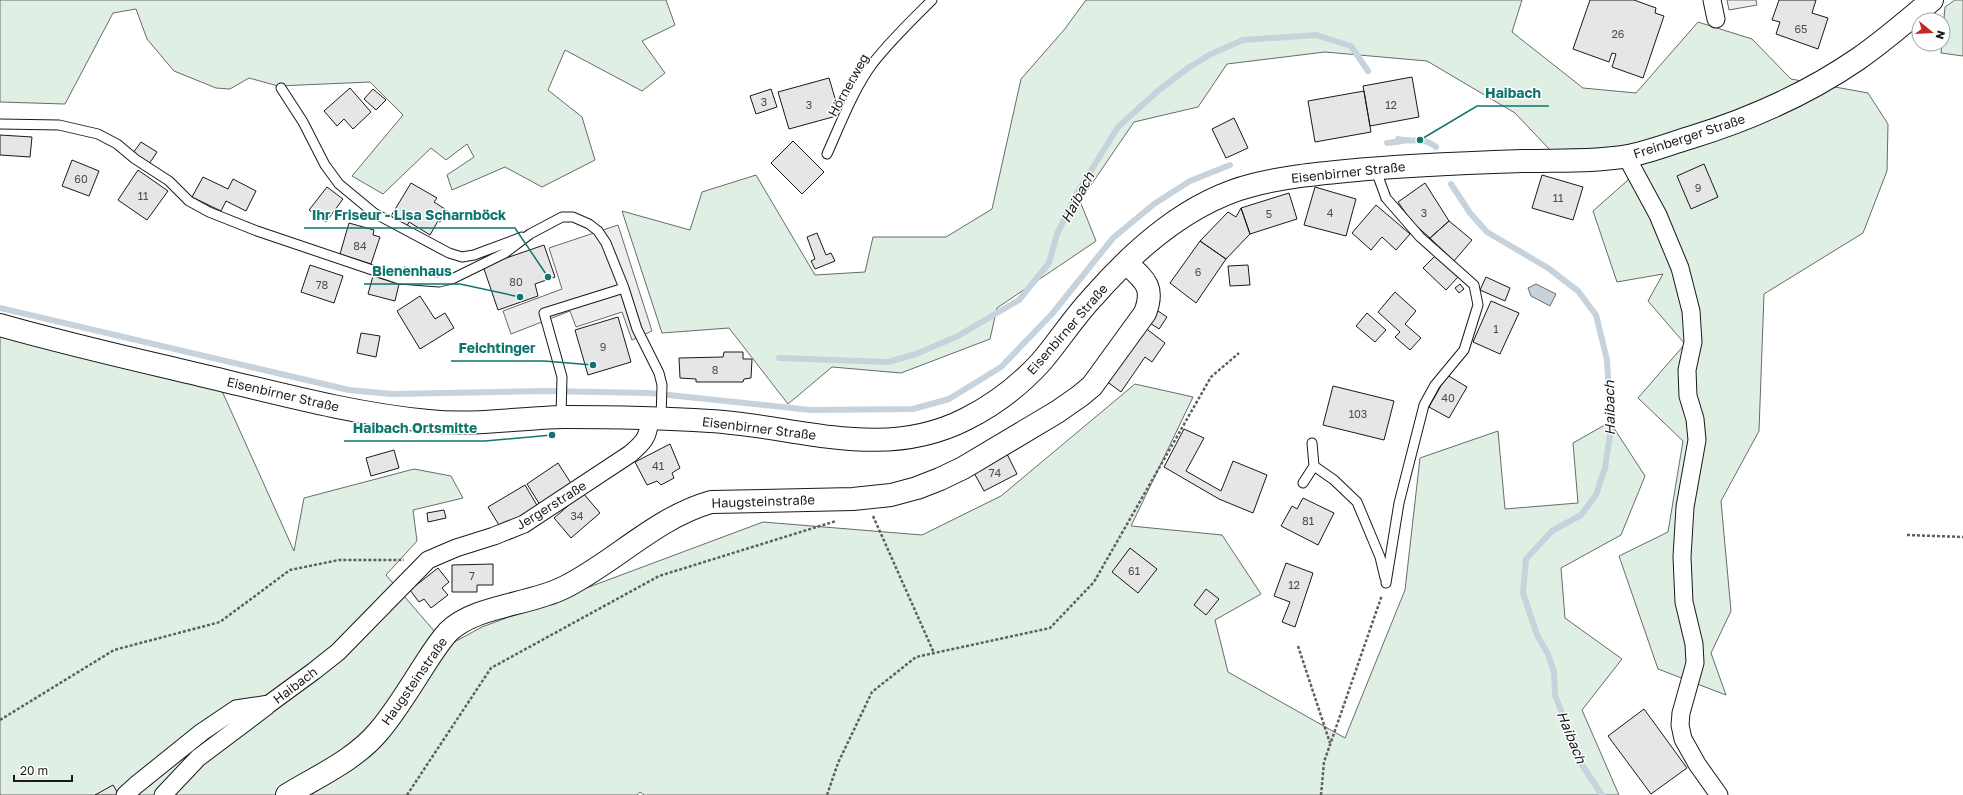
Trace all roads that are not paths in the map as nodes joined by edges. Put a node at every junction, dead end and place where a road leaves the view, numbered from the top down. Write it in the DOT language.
graph roads {
  1 [pos="932,0"];
  2 [pos="1712,0"];
  3 [pos="1932,0"];
  4 [pos="1716,18"];
  5 [pos="282,88"];
  6 [pos="0,124"];
  7 [pos="827,154"];
  8 [pos="1626,156"];
  9 [pos="1435,165"];
  10 [pos="1375,168"];
  11 [pos="530,234"];
  12 [pos="1126,263"];
  13 [pos="624,288"];
  14 [pos="0,325"];
  15 [pos="561,407"];
  16 [pos="657,415"];
  17 [pos="1312,443"];
  18 [pos="1314,466"];
  19 [pos="1302,483"];
  20 [pos="428,560"];
  21 [pos="269,704"];
  22 [pos="125,795"];
  23 [pos="163,795"];
  24 [pos="287,795"];
  25 [pos="1719,795"];
  1 -- 7 [label="lane, Hörnerweg"];
  2 -- 4 [label="street"];
  3 -- 8 [label="main road, Freinberger Straße"];
  5 -- 11 [label="lane"];
  6 -- 11 [label="lane"];
  8 -- 9 [label="main road, Freinberger Straße"];
  8 -- 25 [label="street"];
  9 -- 10 [label="main road, Eisenbirner Straße"];
  10 -- 12 [label="main road, Eisenbirner Straße"];
  10 -- 18 [label="lane"];
  11 -- 13 [label="lane"];
  12 -- 16 [label="main road, Eisenbirner Straße"];
  12 -- 24 [label="main road, Haugsteinstraße"];
  13 -- 15 [label="lane"];
  13 -- 16 [label="lane"];
  14 -- 15 [label="main road, Eisenbirner Straße"];
  15 -- 16 [label="main road, Eisenbirner Straße"];
  16 -- 20 [label="street, Jergerstraße"];
  17 -- 18 [label="lane"];
  18 -- 19 [label="lane"];
  20 -- 21 [label="street, Haibach"];
  21 -- 22 [label="street, Haibach"];
  21 -- 23 [label="street"];
}
